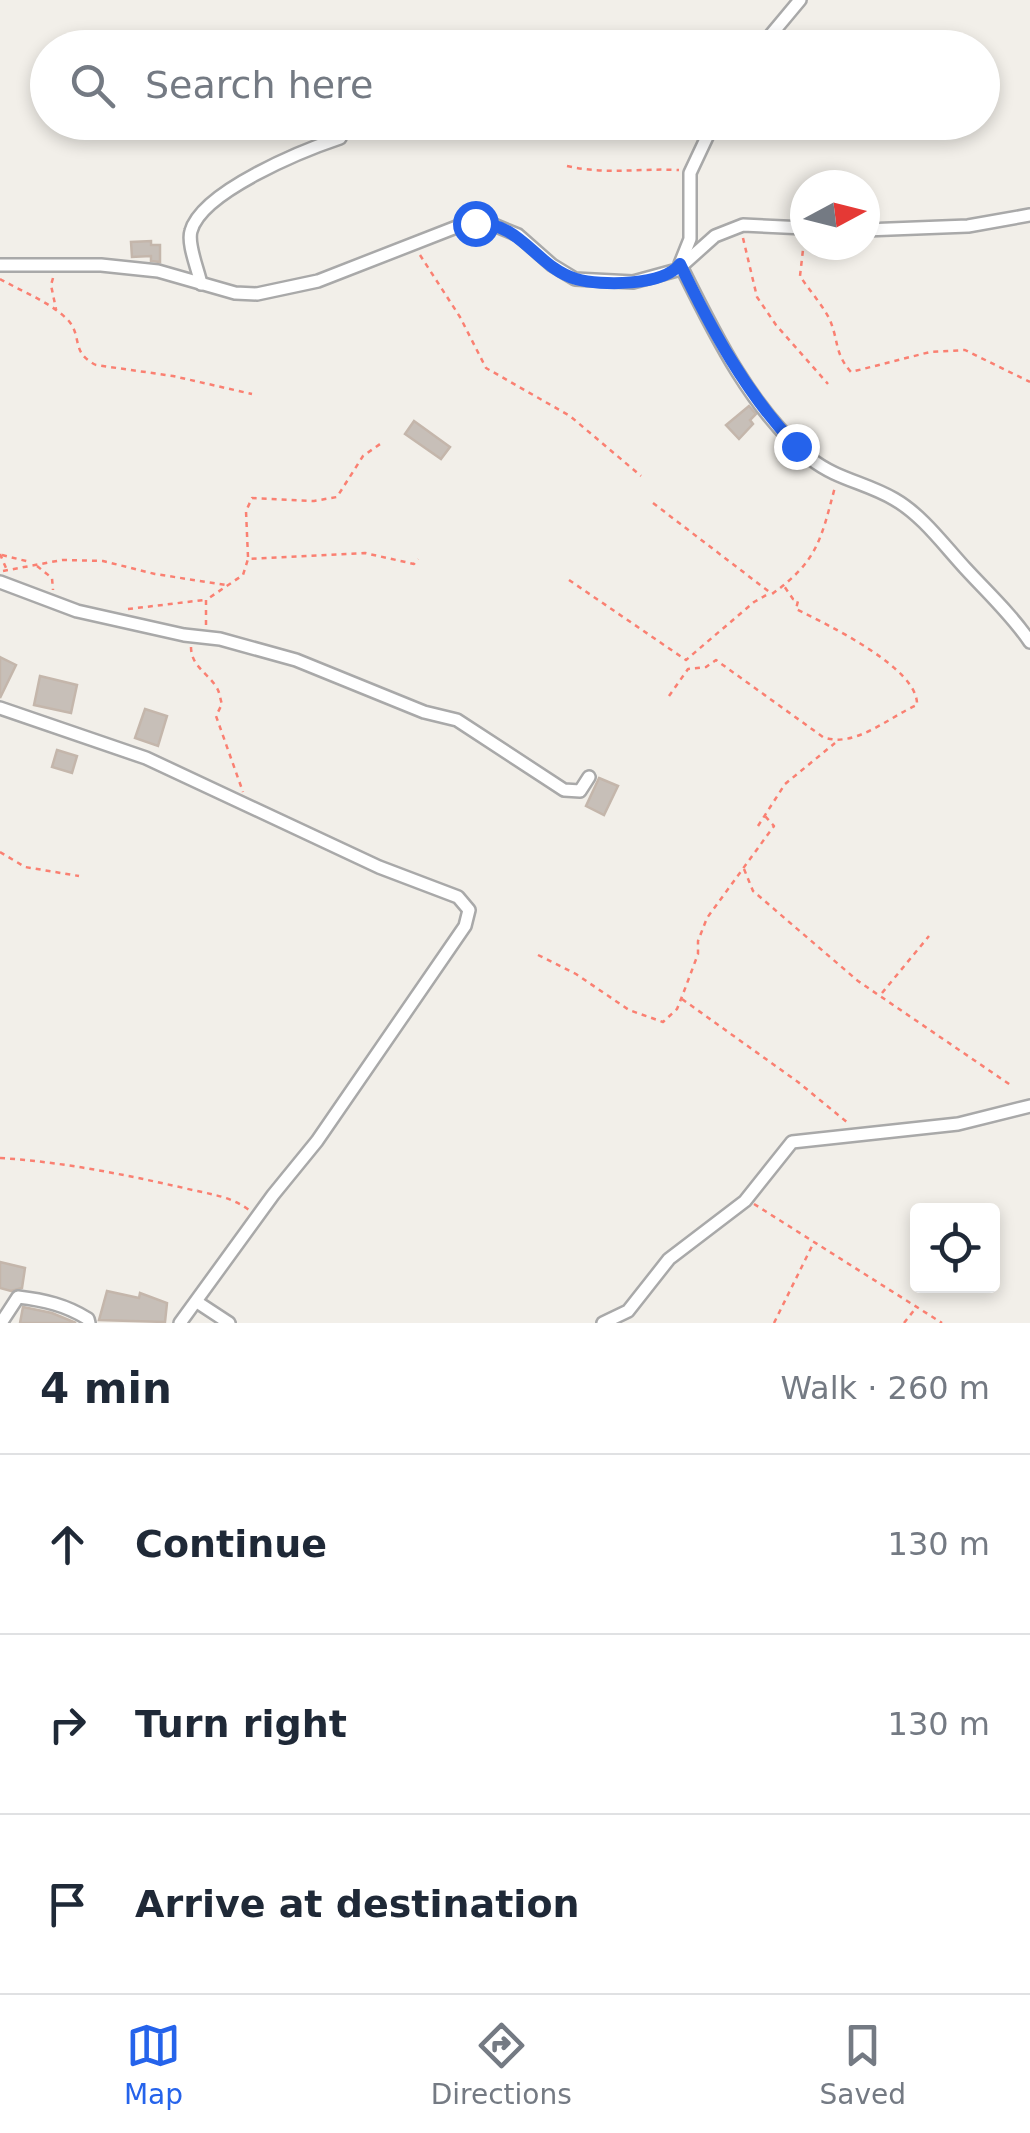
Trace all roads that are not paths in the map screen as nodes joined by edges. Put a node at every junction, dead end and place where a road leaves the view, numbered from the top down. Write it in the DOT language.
graph roads {
  1 [pos="800,0"];
  2 [pos="775,30"];
  3 [pos="335,140"];
  4 [pos="705,140"];
  5 [pos="1030,215"];
  6 [pos="880,229"];
  7 [pos="790,231"];
  8 [pos="680,264"];
  9 [pos="0,265"];
  10 [pos="201,284"];
  11 [pos="3,576"];
  12 [pos="1030,642"];
  13 [pos="0,708"];
  14 [pos="589,777"];
  15 [pos="1030,1106"];
  16 [pos="197,1302"];
  17 [pos="1,1323"];
  18 [pos="89,1323"];
  19 [pos="180,1323"];
  20 [pos="229,1323"];
  21 [pos="603,1323"];
  1 -- 2 [label="street"];
  3 -- 10 [label="street"];
  4 -- 8 [label="street"];
  5 -- 6 [label="street"];
  7 -- 8 [label="street"];
  8 -- 10 [label="street"];
  8 -- 12 [label="street"];
  9 -- 10 [label="street"];
  11 -- 14 [label="street"];
  13 -- 16 [label="street"];
  15 -- 21 [label="street"];
  16 -- 19 [label="street"];
  16 -- 20 [label="street"];
  17 -- 18 [label="street"];
}
